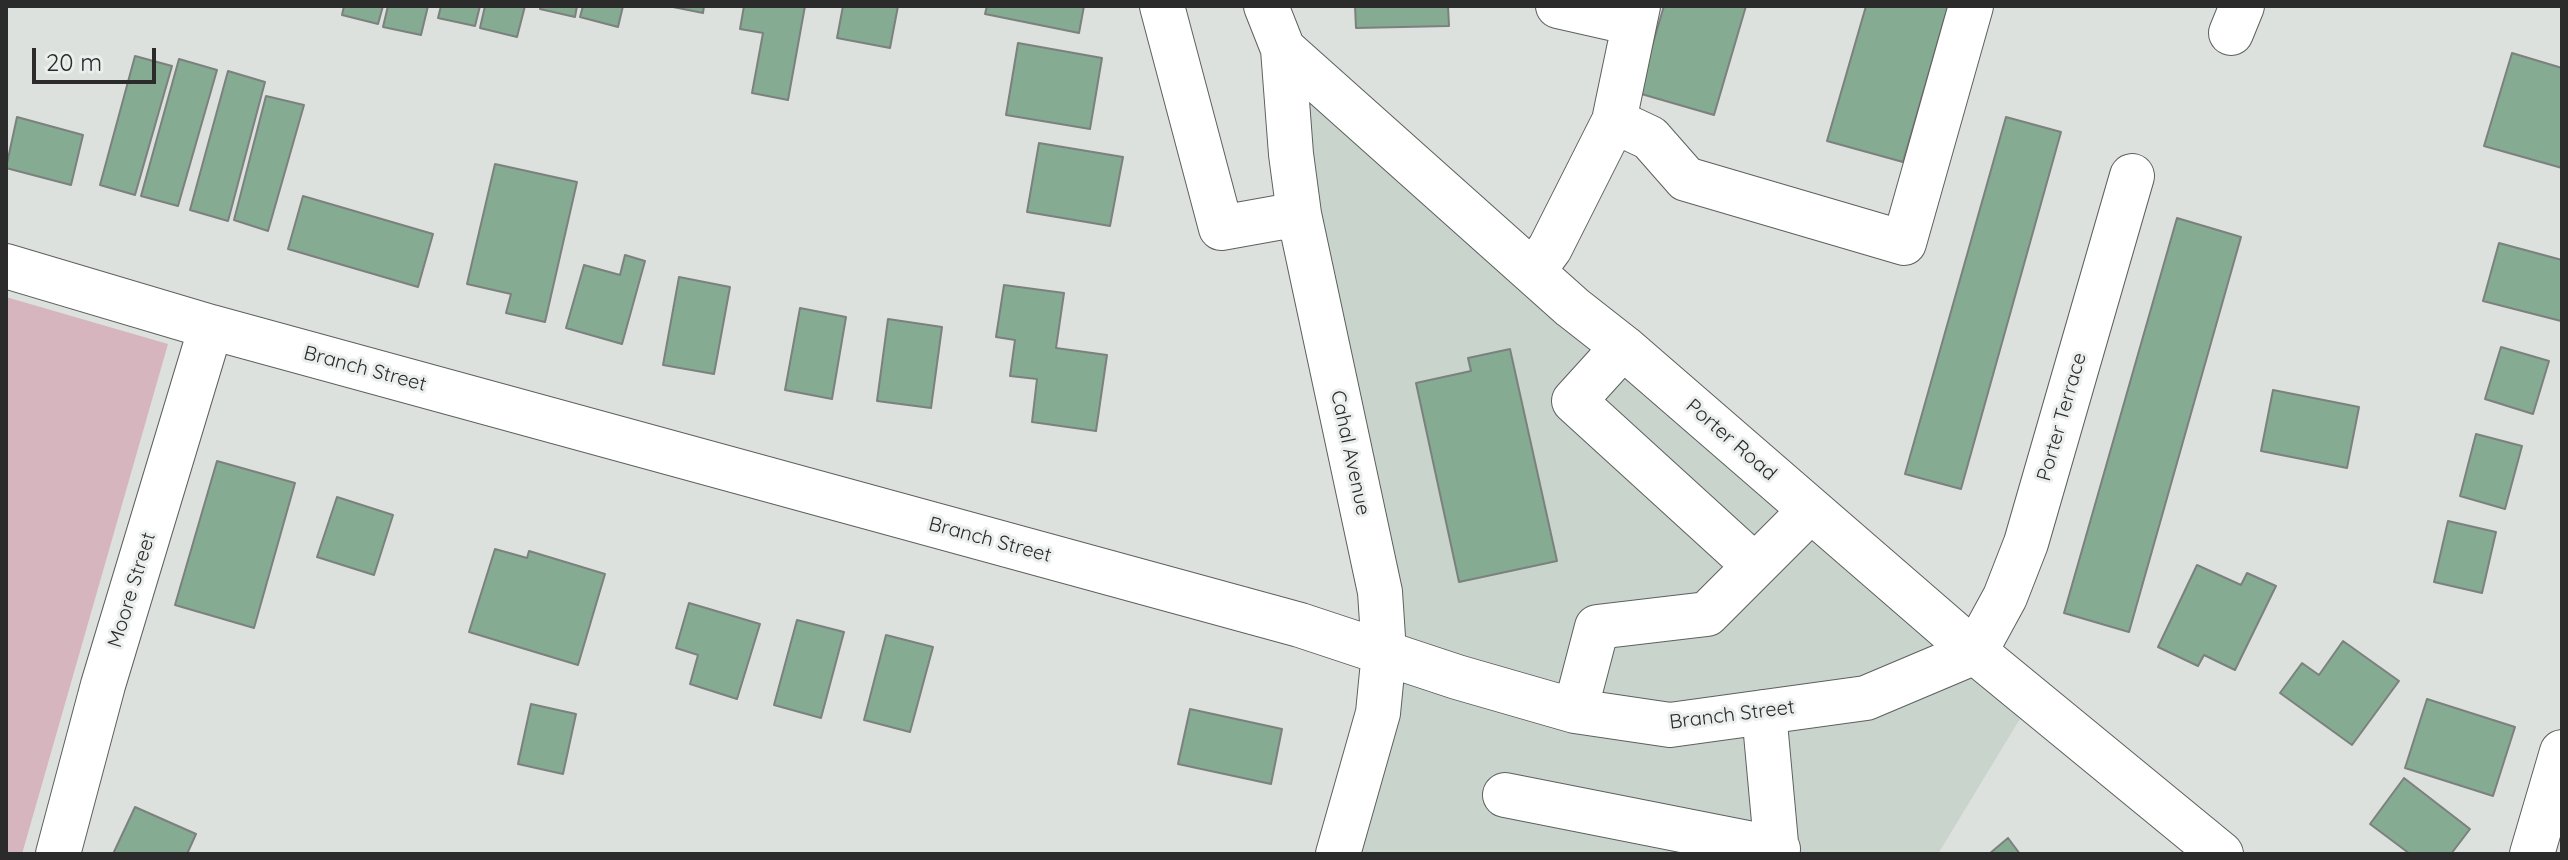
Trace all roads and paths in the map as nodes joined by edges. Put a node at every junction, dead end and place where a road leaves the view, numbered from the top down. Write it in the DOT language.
graph roads {
  1 [pos="1162,6"];
  2 [pos="1266,6"];
  3 [pos="1558,6"];
  4 [pos="1971,6"];
  5 [pos="1636,15"];
  6 [pos="1283,49"];
  7 [pos="1614,121"];
  8 [pos="2132,176"];
  9 [pos="1299,214"];
  10 [pos="6,266"];
  11 [pos="1533,271"];
  12 [pos="211,327"];
  13 [pos="1623,347"];
  14 [pos="1811,510"];
  15 [pos="1755,566"];
  16 [pos="1384,652"];
  17 [pos="1975,652"];
  18 [pos="1575,711"];
  19 [pos="1764,712"];
  20 [pos="2562,752"];
  21 [pos="1505,795"];
  22 [pos="1777,852"];
  23 [pos="58,854"];
  24 [pos="1338,854"];
  25 [pos="2221,854"];
  26 [pos="2532,854"];
  1 -- 9 [label="street"];
  2 -- 6 [label="street, Porter Road"];
  3 -- 5 [label="street"];
  4 -- 7 [label="street"];
  5 -- 7 [label="street"];
  6 -- 9 [label="street, Cahal Avenue"];
  6 -- 11 [label="street, Porter Road"];
  7 -- 11 [label="street"];
  8 -- 17 [label="street, Porter Terrace"];
  9 -- 16 [label="street, Cahal Avenue"];
  10 -- 12 [label="street, Branch Street"];
  11 -- 13 [label="street, Porter Road"];
  12 -- 16 [label="street, Branch Street"];
  12 -- 23 [label="street, Moore Street"];
  13 -- 14 [label="street, Porter Road"];
  13 -- 15 [label="street"];
  14 -- 15 [label="street"];
  14 -- 17 [label="street, Porter Road"];
  15 -- 18 [label="street"];
  16 -- 18 [label="street, Branch Street"];
  16 -- 24 [label="street, Cahal Avenue"];
  17 -- 19 [label="street, Branch Street"];
  17 -- 25 [label="street, Porter Road"];
  18 -- 19 [label="street, Branch Street"];
  19 -- 22 [label="street"];
  20 -- 26 [label="street"];
  21 -- 22 [label="street"];
}
